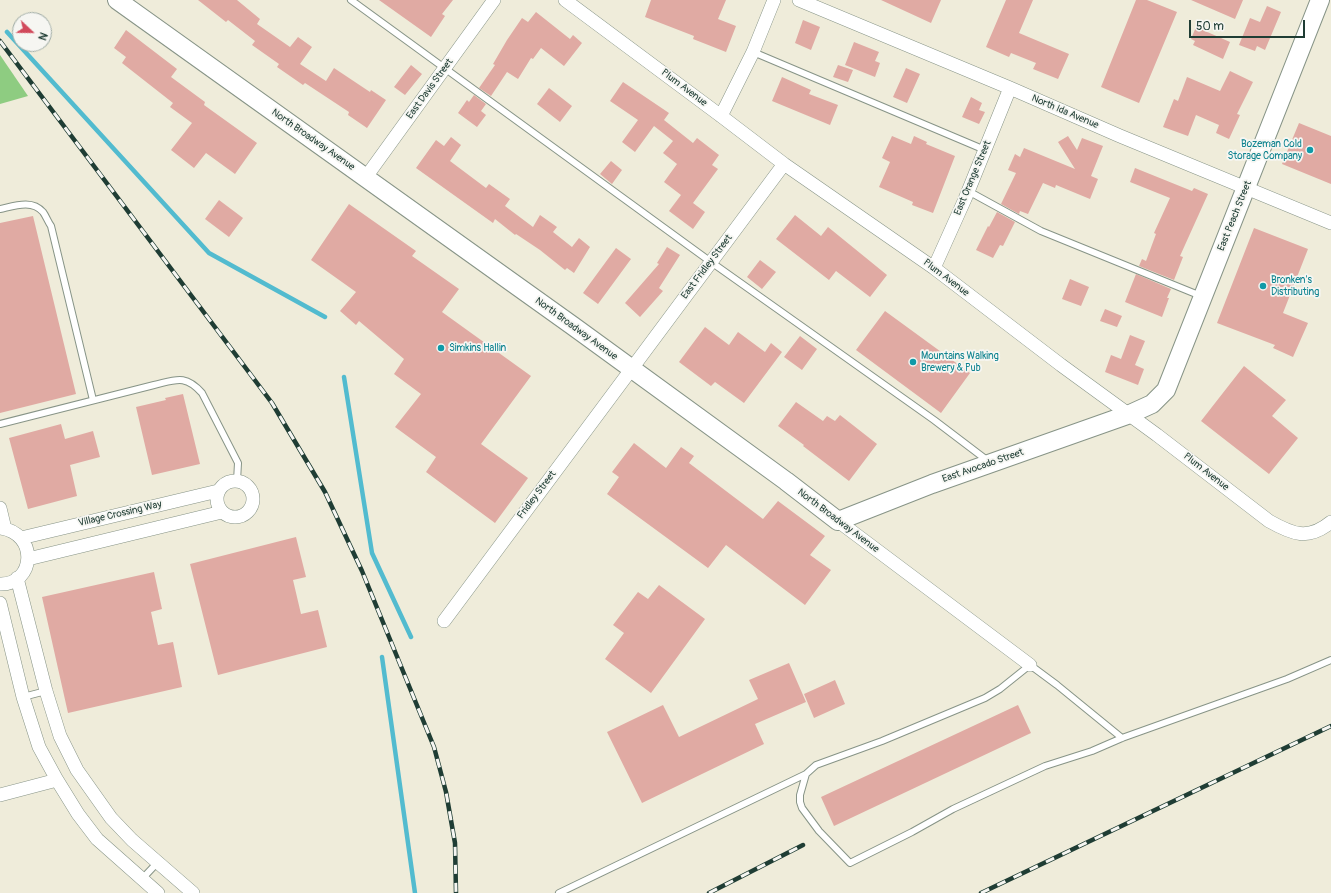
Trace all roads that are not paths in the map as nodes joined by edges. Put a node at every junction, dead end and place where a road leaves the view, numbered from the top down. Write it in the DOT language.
graph roads {
  1 [pos="117,0"];
  2 [pos="351,0"];
  3 [pos="494,0"];
  4 [pos="565,0"];
  5 [pos="774,0"];
  6 [pos="799,0"];
  7 [pos="1320,0"];
  8 [pos="753,52"];
  9 [pos="445,69"];
  10 [pos="1010,88"];
  11 [pos="722,116"];
  12 [pos="985,150"];
  13 [pos="784,164"];
  14 [pos="366,177"];
  15 [pos="1247,187"];
  16 [pos="968,191"];
  17 [pos="0,209"];
  18 [pos="1331,223"];
  19 [pos="711,262"];
  20 [pos="934,268"];
  21 [pos="1202,296"];
  22 [pos="631,370"];
  23 [pos="93,400"];
  24 [pos="1130,414"];
  25 [pos="0,424"];
  26 [pos="990,463"];
  27 [pos="238,481"];
  28 [pos="218,491"];
  29 [pos="0,508"];
  30 [pos="222,512"];
  31 [pos="838,521"];
  32 [pos="1331,522"];
  33 [pos="3,529"];
  34 [pos="21,538"];
  35 [pos="28,559"];
  36 [pos="17,578"];
  37 [pos="0,584"];
  38 [pos="0,604"];
  39 [pos="444,621"];
  40 [pos="1331,660"];
  41 [pos="1030,665"];
  42 [pos="46,691"];
  43 [pos="23,698"];
  44 [pos="1122,738"];
  45 [pos="806,774"];
  46 [pos="57,780"];
  47 [pos="0,795"];
  48 [pos="158,862"];
  49 [pos="142,879"];
  50 [pos="158,893"];
  51 [pos="192,893"];
  52 [pos="559,893"];
  1 -- 14 [label="street, North Broadway Avenue"];
  2 -- 9 [label="lane"];
  3 -- 9 [label="street, East Davis Street"];
  4 -- 11 [label="street, Plum Avenue"];
  5 -- 8 [label="street"];
  6 -- 10 [label="street, North Ida Avenue"];
  7 -- 15 [label="street, East Peach Street"];
  8 -- 11 [label="street"];
  8 -- 12 [label="lane"];
  9 -- 14 [label="street, East Davis Street"];
  9 -- 19 [label="lane"];
  10 -- 12 [label="street, East Orange Street"];
  10 -- 15 [label="street, North Ida Avenue"];
  11 -- 13 [label="street, Plum Avenue"];
  12 -- 16 [label="street, East Orange Street"];
  13 -- 19 [label="street, East Fridley Street"];
  13 -- 20 [label="street, Plum Avenue"];
  14 -- 22 [label="street, North Broadway Avenue"];
  15 -- 18 [label="street, North Ida Avenue"];
  15 -- 21 [label="street, East Peach Street"];
  16 -- 20 [label="street, East Orange Street"];
  16 -- 21 [label="lane"];
  17 -- 23 [label="lane"];
  19 -- 22 [label="street, East Fridley Street"];
  19 -- 26 [label="lane"];
  20 -- 24 [label="street, Plum Avenue"];
  21 -- 24 [label="street, East Peach Street"];
  22 -- 31 [label="street, North Broadway Avenue"];
  22 -- 39 [label="street, Fridley Street"];
  23 -- 25 [label="lane"];
  23 -- 27 [label="lane"];
  24 -- 26 [label="street, East Avocado Street"];
  24 -- 32 [label="street, Plum Avenue"];
  26 -- 31 [label="street, East Avocado Street"];
  27 -- 28 [label="street, Village Crossing Way"];
  27 -- 30 [label="street"];
  28 -- 30 [label="street"];
  28 -- 34 [label="street, Village Crossing Way"];
  29 -- 33 [label="street"];
  30 -- 35 [label="street"];
  31 -- 41 [label="street, North Broadway Avenue"];
  33 -- 34 [label="street"];
  34 -- 35 [label="street"];
  35 -- 36 [label="street"];
  36 -- 37 [label="street"];
  36 -- 42 [label="street"];
  38 -- 43 [label="street"];
  40 -- 44 [label="lane"];
  41 -- 44 [label="lane"];
  41 -- 45 [label="lane"];
  42 -- 43 [label="lane"];
  42 -- 48 [label="street"];
  43 -- 46 [label="street"];
  44 -- 45 [label="lane"];
  45 -- 52 [label="lane"];
  46 -- 47 [label="street"];
  46 -- 49 [label="street"];
  48 -- 49 [label="lane"];
  48 -- 51 [label="street"];
  49 -- 50 [label="street"];
}
